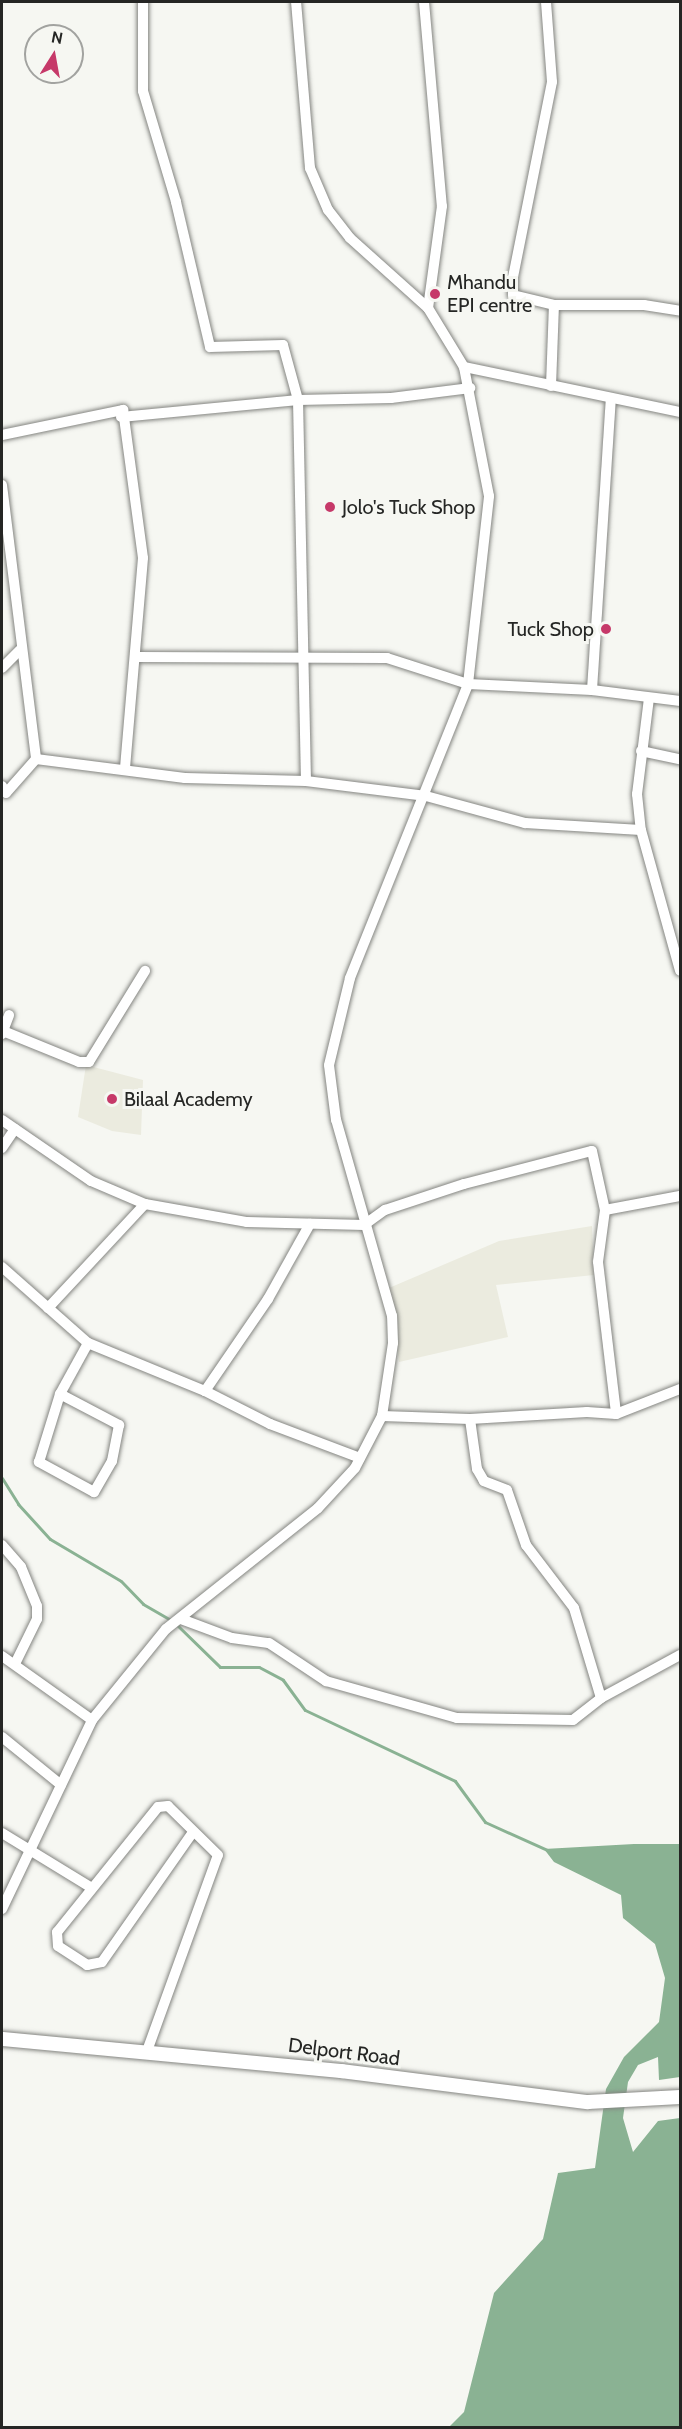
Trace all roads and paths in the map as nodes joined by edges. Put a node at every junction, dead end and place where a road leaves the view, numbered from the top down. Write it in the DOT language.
graph roads {
  1 [pos="143,2"];
  2 [pos="296,2"];
  3 [pos="424,2"];
  4 [pos="546,2"];
  5 [pos="554,305"];
  6 [pos="428,308"];
  7 [pos="681,311"];
  8 [pos="464,367"];
  9 [pos="550,386"];
  10 [pos="470,388"];
  11 [pos="611,399"];
  12 [pos="298,400"];
  13 [pos="681,411"];
  14 [pos="121,417"];
  15 [pos="2,435"];
  16 [pos="2,485"];
  17 [pos="20,650"];
  18 [pos="136,657"];
  19 [pos="301,660"];
  20 [pos="2,668"];
  21 [pos="468,684"];
  22 [pos="592,690"];
  23 [pos="649,698"];
  24 [pos="681,701"];
  25 [pos="641,751"];
  26 [pos="36,759"];
  27 [pos="681,759"];
  28 [pos="124,768"];
  29 [pos="306,781"];
  30 [pos="2,786"];
  31 [pos="426,796"];
  32 [pos="641,830"];
  33 [pos="145,971"];
  34 [pos="681,971"];
  35 [pos="9,1015"];
  36 [pos="2,1033"];
  37 [pos="2,1120"];
  38 [pos="15,1129"];
  39 [pos="2,1148"];
  40 [pos="681,1196"];
  41 [pos="145,1204"];
  42 [pos="605,1210"];
  43 [pos="310,1224"];
  44 [pos="364,1225"];
  45 [pos="2,1267"];
  46 [pos="48,1308"];
  47 [pos="88,1343"];
  48 [pos="681,1389"];
  49 [pos="205,1391"];
  50 [pos="60,1394"];
  51 [pos="616,1414"];
  52 [pos="382,1416"];
  53 [pos="470,1419"];
  54 [pos="360,1458"];
  55 [pos="2,1545"];
  56 [pos="181,1619"];
  57 [pos="681,1655"];
  58 [pos="2,1656"];
  59 [pos="15,1664"];
  60 [pos="601,1698"];
  61 [pos="92,1720"];
  62 [pos="2,1737"];
  63 [pos="61,1785"];
  64 [pos="193,1832"];
  65 [pos="2,1833"];
  66 [pos="30,1849"];
  67 [pos="90,1887"];
  68 [pos="3,1903"];
  69 [pos="2,2039"];
  70 [pos="147,2050"];
  71 [pos="681,2097"];
  1 -- 12 [label="street"];
  2 -- 6 [label="street"];
  3 -- 6 [label="street"];
  4 -- 5 [label="street"];
  5 -- 7 [label="street"];
  5 -- 9 [label="street"];
  6 -- 8 [label="street"];
  8 -- 9 [label="street"];
  8 -- 10 [label="street"];
  9 -- 11 [label="street"];
  10 -- 12 [label="street"];
  10 -- 21 [label="street"];
  11 -- 13 [label="street"];
  11 -- 22 [label="street"];
  12 -- 14 [label="street"];
  12 -- 19 [label="street"];
  14 -- 15 [label="street"];
  14 -- 18 [label="street"];
  16 -- 17 [label="street"];
  17 -- 20 [label="street"];
  17 -- 26 [label="street"];
  18 -- 19 [label="street"];
  18 -- 28 [label="street"];
  19 -- 21 [label="street"];
  19 -- 29 [label="street"];
  21 -- 22 [label="street"];
  21 -- 31 [label="street"];
  22 -- 23 [label="street"];
  23 -- 24 [label="street"];
  23 -- 25 [label="street"];
  25 -- 27 [label="street"];
  25 -- 32 [label="street"];
  26 -- 28 [label="street"];
  26 -- 30 [label="street"];
  28 -- 29 [label="street"];
  29 -- 31 [label="street"];
  31 -- 32 [label="street"];
  31 -- 44 [label="street"];
  32 -- 34 [label="street"];
  33 -- 36 [label="street"];
  35 -- 36 [label="street"];
  37 -- 38 [label="street"];
  38 -- 39 [label="street"];
  38 -- 41 [label="street"];
  40 -- 42 [label="street"];
  41 -- 43 [label="street"];
  41 -- 46 [label="street"];
  42 -- 44 [label="street"];
  42 -- 51 [label="street"];
  43 -- 44 [label="street"];
  43 -- 49 [label="street"];
  44 -- 52 [label="street"];
  45 -- 46 [label="street"];
  46 -- 47 [label="street"];
  47 -- 49 [label="street"];
  47 -- 50 [label="street"];
  48 -- 51 [label="street"];
  49 -- 54 [label="street"];
  50 -- 50 [label="street"];
  51 -- 53 [label="street"];
  52 -- 53 [label="street"];
  52 -- 54 [label="street"];
  53 -- 60 [label="street"];
  54 -- 56 [label="street"];
  55 -- 59 [label="street"];
  56 -- 60 [label="street"];
  56 -- 61 [label="street"];
  57 -- 60 [label="street"];
  58 -- 59 [label="street"];
  59 -- 61 [label="street"];
  61 -- 63 [label="street"];
  62 -- 63 [label="street"];
  63 -- 66 [label="street"];
  64 -- 67 [label="street"];
  64 -- 67 [label="street"];
  64 -- 70 [label="street"];
  65 -- 66 [label="street"];
  66 -- 67 [label="street"];
  66 -- 68 [label="street"];
  69 -- 70 [label="main road, Delport Road"];
  70 -- 71 [label="main road, Delport Road"];
}
